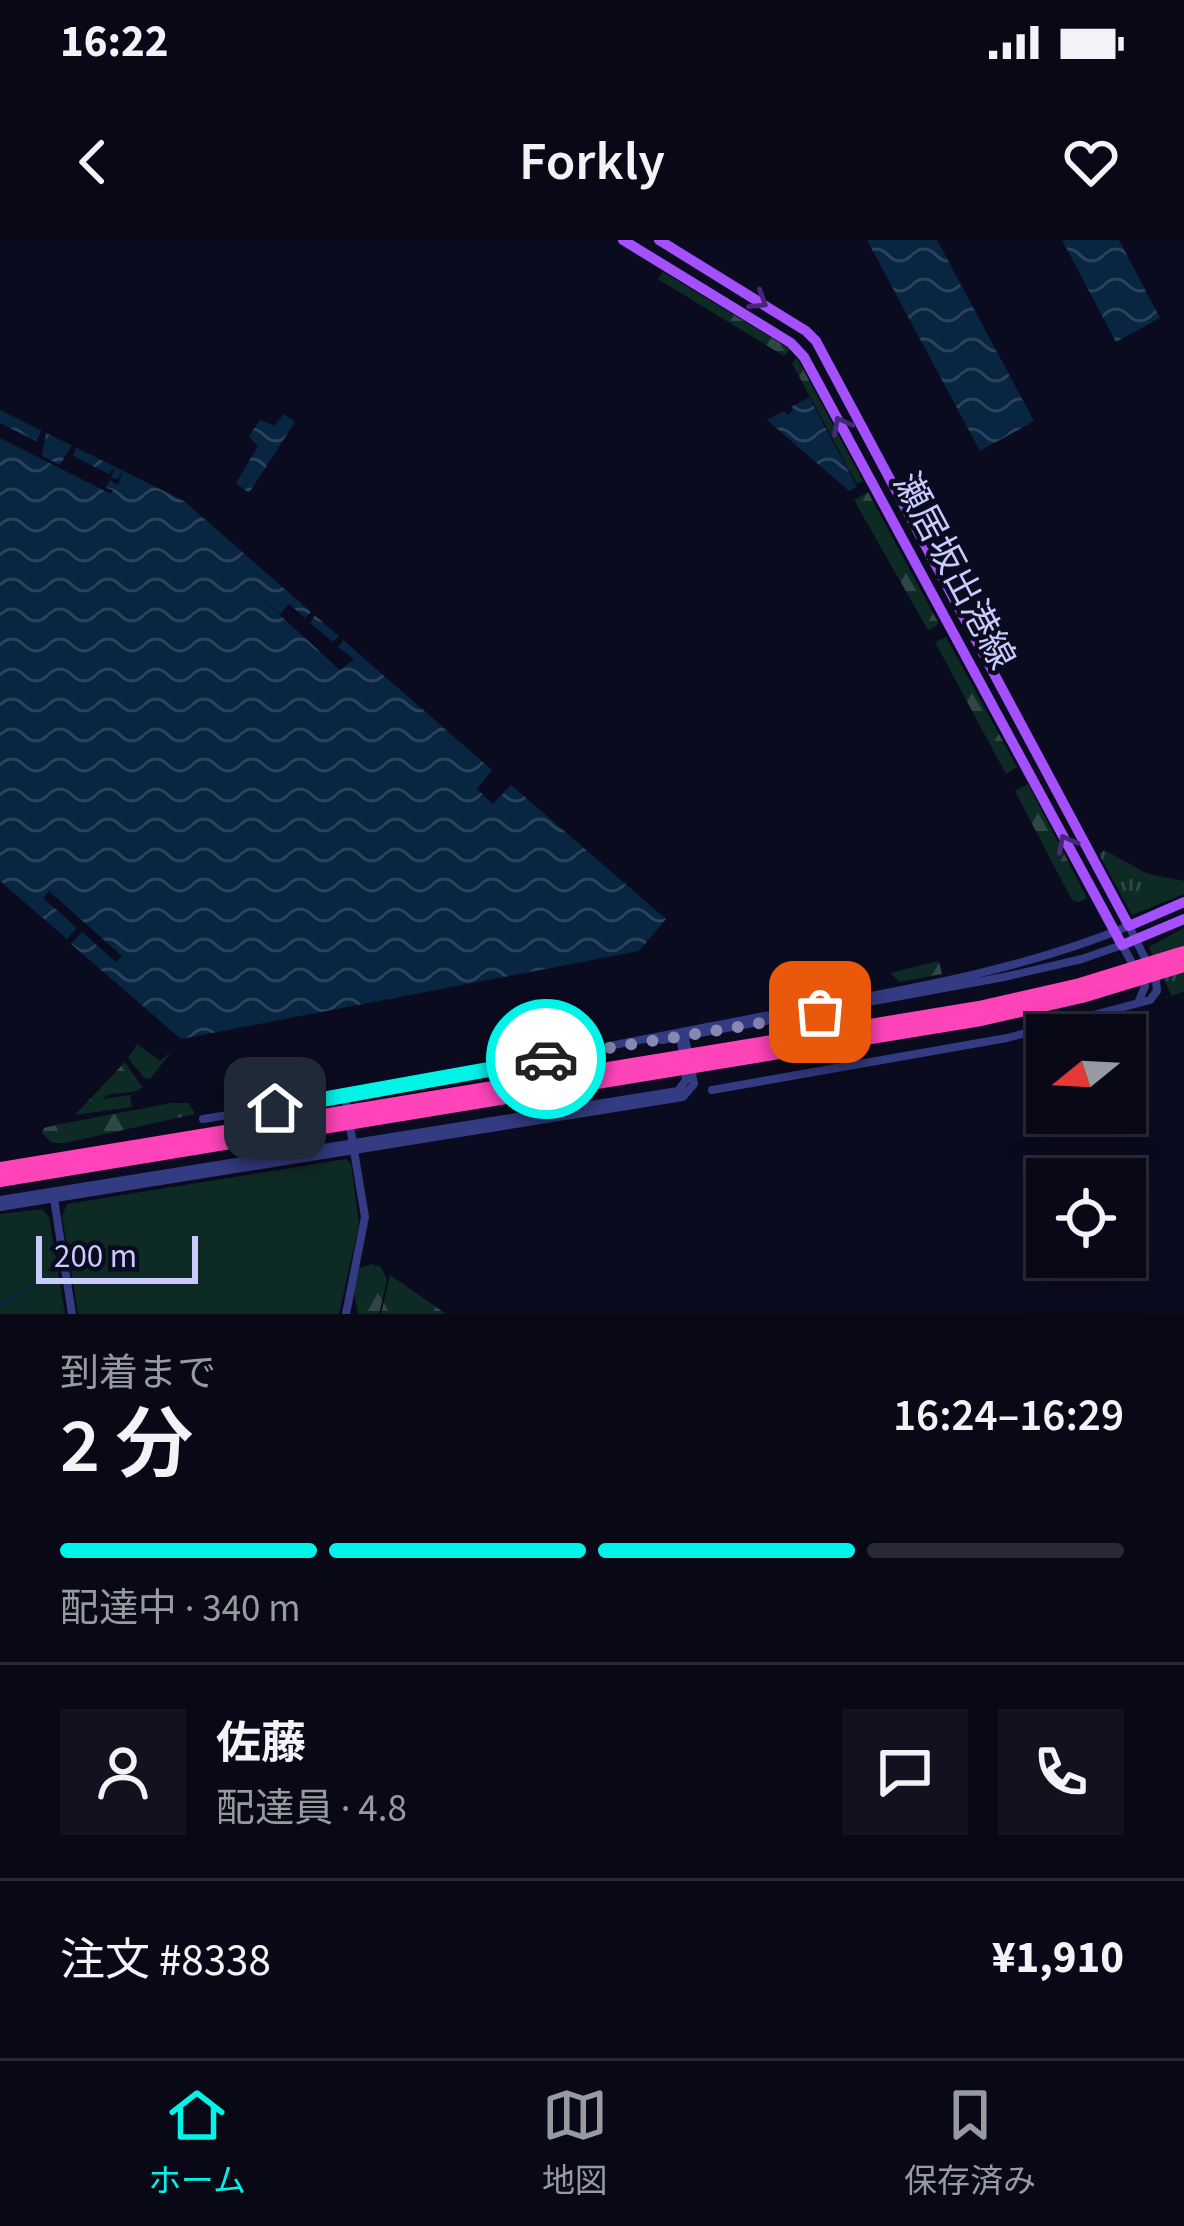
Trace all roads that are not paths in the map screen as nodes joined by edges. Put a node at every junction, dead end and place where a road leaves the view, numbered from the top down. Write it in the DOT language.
graph roads {
  1 [pos="623,240"];
  2 [pos="659,240"];
  3 [pos="1184,902"];
  4 [pos="1184,919"];
  5 [pos="1129,926"];
  6 [pos="1114,932"];
  7 [pos="1135,940"];
  8 [pos="1122,945"];
  9 [pos="1184,952"];
  10 [pos="1184,965"];
  11 [pos="1134,1005"];
  12 [pos="682,1037"];
  13 [pos="712,1090"];
  14 [pos="345,1096"];
  15 [pos="203,1119"];
  16 [pos="354,1146"];
  17 [pos="0,1169"];
  18 [pos="0,1180"];
  19 [pos="53,1195"];
  20 [pos="0,1204"];
  21 [pos="72,1314"];
  22 [pos="346,1314"];
  6 -- 1 [label="main road, 瀬居坂出港線, one-way"];
  2 -- 5 [label="main road, 瀬居坂出港線, one-way"];
  3 -- 5 [label="main road"];
  4 -- 7 [label="main road"];
  5 -- 6 [label="street"];
  5 -- 7 [label="street"];
  6 -- 8 [label="main road, 瀬居坂出港線"];
  6 -- 12 [label="street"];
  7 -- 8 [label="main road"];
  7 -- 11 [label="street"];
  8 -- 11 [label="street"];
  8 -- 12 [label="street"];
  9 -- 17 [label="highway, bridge"];
  10 -- 18 [label="highway, bridge"];
  11 -- 13 [label="street"];
  12 -- 14 [label="street"];
  12 -- 16 [label="street"];
  14 -- 15 [label="street"];
  14 -- 16 [label="street"];
  16 -- 19 [label="street"];
  16 -- 22 [label="street"];
  19 -- 20 [label="street"];
  19 -- 21 [label="street"];
}
